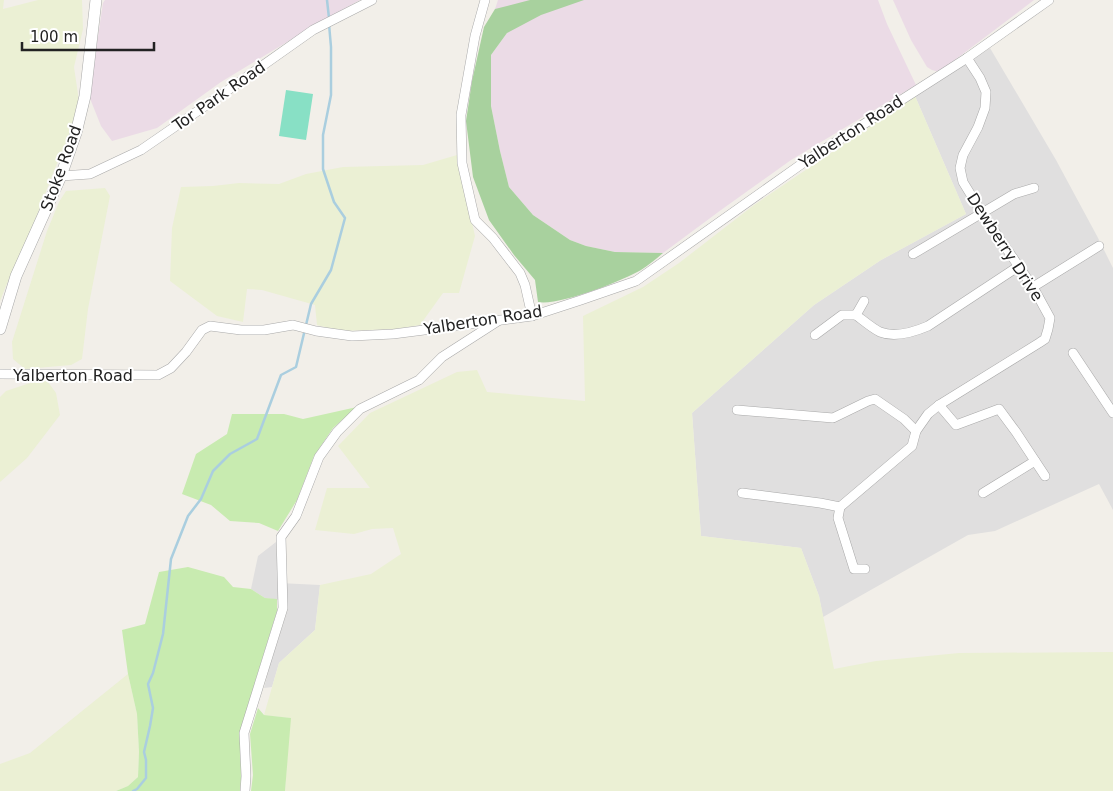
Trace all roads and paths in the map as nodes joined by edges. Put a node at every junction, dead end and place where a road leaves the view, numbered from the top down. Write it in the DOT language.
graph roads {
  1 [pos="96,0"];
  2 [pos="372,0"];
  3 [pos="485,0"];
  4 [pos="1049,0"];
  5 [pos="968,58"];
  6 [pos="61,176"];
  7 [pos="1034,188"];
  8 [pos="982,213"];
  9 [pos="1099,246"];
  10 [pos="913,254"];
  11 [pos="1019,266"];
  12 [pos="1033,287"];
  13 [pos="864,301"];
  14 [pos="856,315"];
  15 [pos="532,316"];
  16 [pos="500,319"];
  17 [pos="0,329"];
  18 [pos="815,335"];
  19 [pos="1073,352"];
  20 [pos="0,374"];
  21 [pos="1110,400"];
  22 [pos="939,405"];
  23 [pos="737,410"];
  24 [pos="1113,413"];
  25 [pos="916,431"];
  26 [pos="1035,461"];
  27 [pos="1045,476"];
  28 [pos="742,493"];
  29 [pos="983,493"];
  30 [pos="840,507"];
  31 [pos="865,569"];
  32 [pos="245,791"];
  1 -- 6 [label="street, Stoke Road"];
  2 -- 6 [label="street, Tor Park Road"];
  3 -- 15 [label="street"];
  4 -- 5 [label="street, Yalberton Road"];
  5 -- 8 [label="street, Dewberry Drive"];
  5 -- 15 [label="street, Yalberton Road"];
  6 -- 17 [label="street, Stoke Road"];
  7 -- 8 [label="street"];
  8 -- 10 [label="street"];
  8 -- 11 [label="street, Dewberry Drive"];
  9 -- 12 [label="street"];
  11 -- 12 [label="street, Dewberry Drive"];
  11 -- 14 [label="street"];
  12 -- 22 [label="street, Dewberry Drive"];
  13 -- 14 [label="street"];
  14 -- 18 [label="street"];
  15 -- 16 [label="street, Yalberton Road"];
  16 -- 20 [label="street, Yalberton Road"];
  16 -- 32 [label="street"];
  19 -- 21 [label="street"];
  21 -- 24 [label="street"];
  22 -- 25 [label="street, Dewberry Drive"];
  22 -- 26 [label="street"];
  23 -- 25 [label="street"];
  25 -- 30 [label="street, Dewberry Drive"];
  26 -- 27 [label="street"];
  26 -- 29 [label="street"];
  28 -- 30 [label="street"];
  30 -- 31 [label="street"];
}
